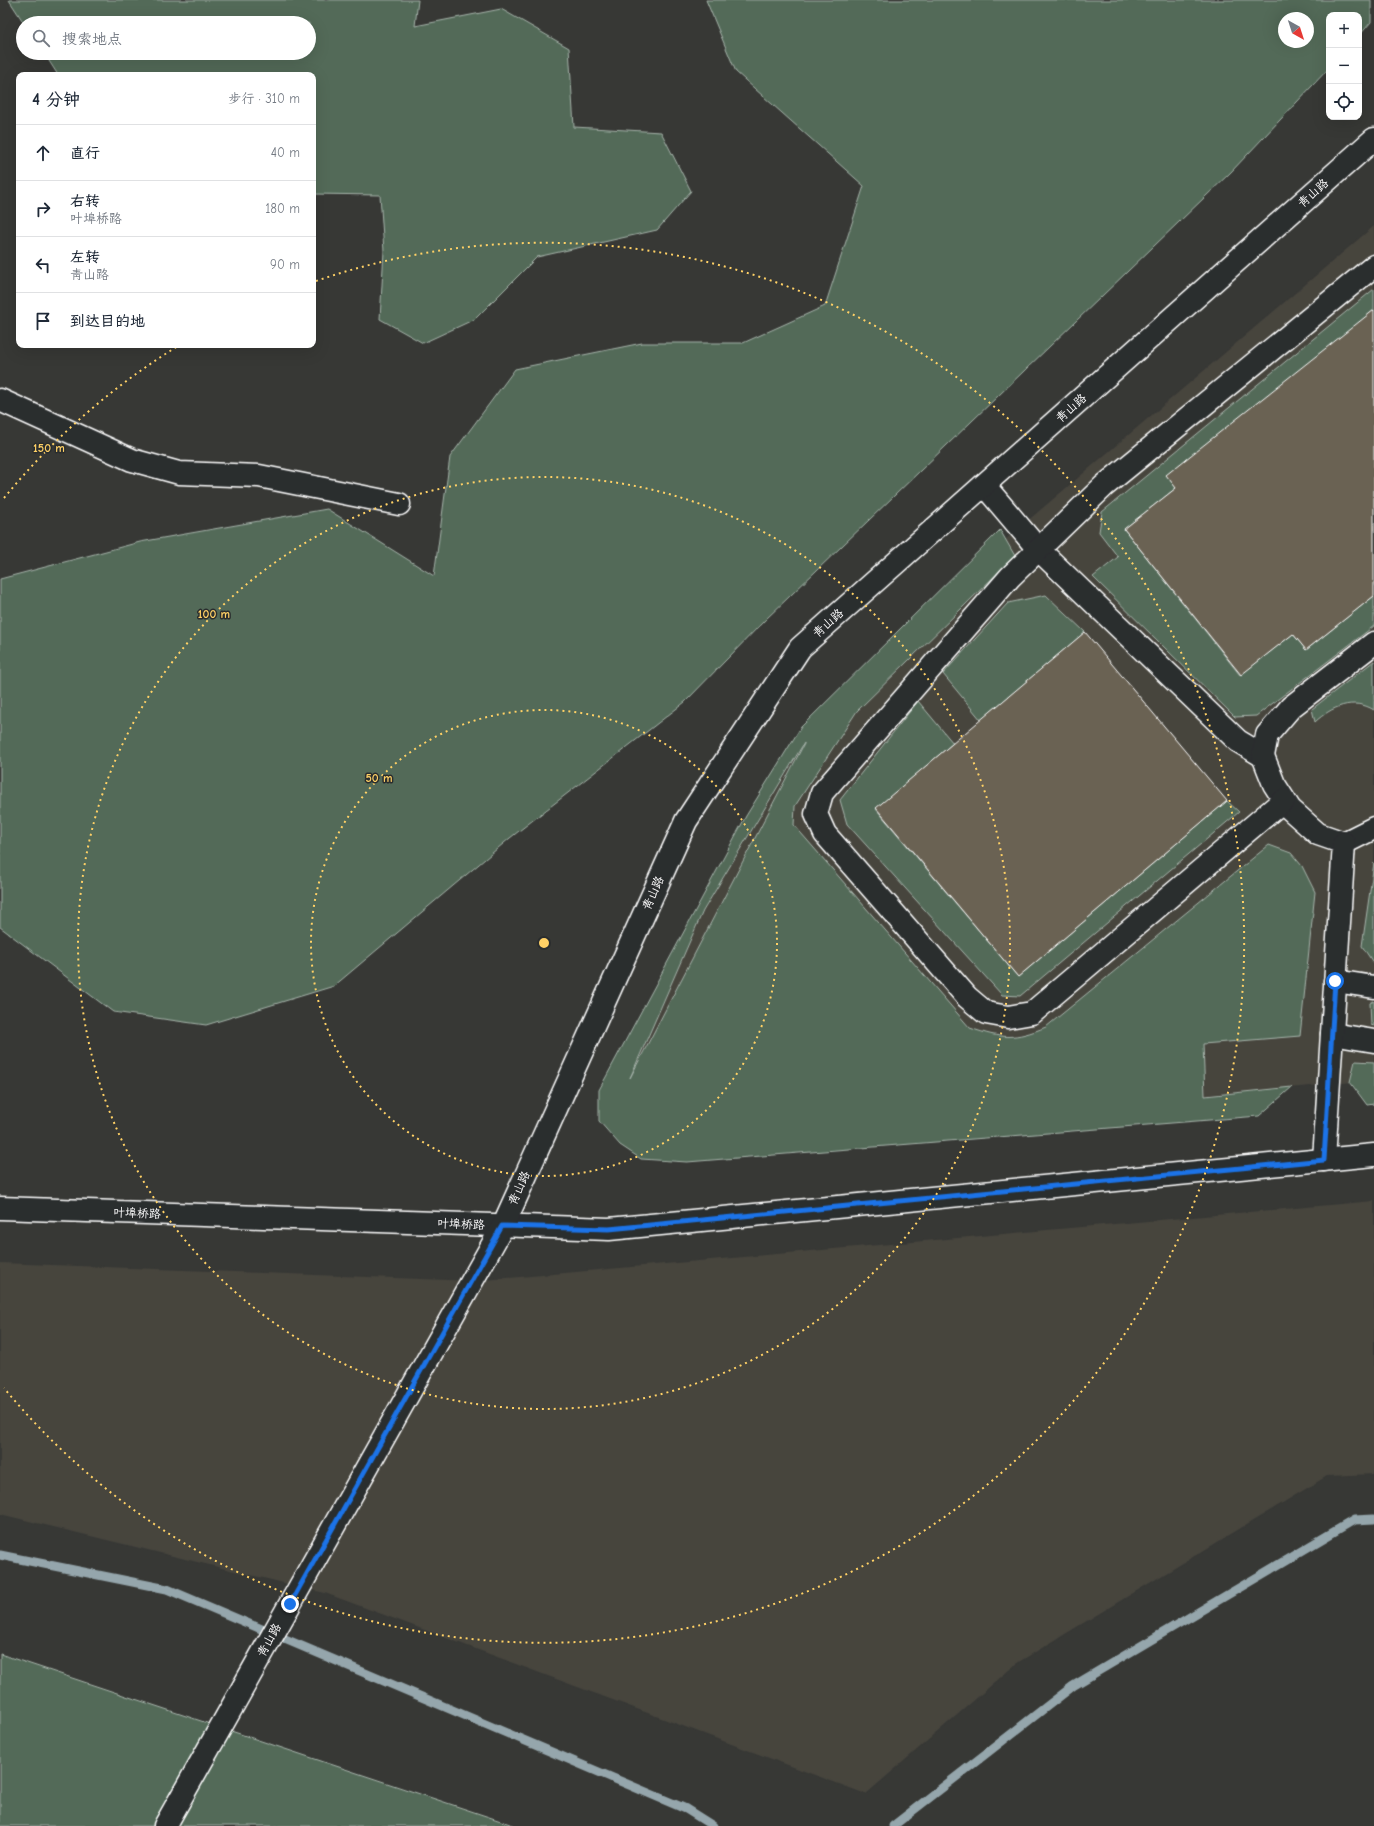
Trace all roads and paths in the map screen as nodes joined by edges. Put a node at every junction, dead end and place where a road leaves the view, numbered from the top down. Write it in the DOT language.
graph roads {
  1 [pos="1374,139"];
  2 [pos="1374,266"];
  3 [pos="0,400"];
  4 [pos="984,485"];
  5 [pos="399,504"];
  6 [pos="1038,550"];
  7 [pos="1374,643"];
  8 [pos="1263,756"];
  9 [pos="1284,800"];
  10 [pos="1374,828"];
  11 [pos="1344,843"];
  12 [pos="1335,981"];
  13 [pos="1374,987"];
  14 [pos="1332,1034"];
  15 [pos="1374,1041"];
  16 [pos="1374,1155"];
  17 [pos="1324,1160"];
  18 [pos="0,1208"];
  19 [pos="502,1226"];
  20 [pos="165,1826"];
  1 -- 4 [label="street, 青山路"];
  2 -- 6 [label="street"];
  3 -- 5 [label="street"];
  4 -- 6 [label="street"];
  4 -- 19 [label="street, 青山路"];
  6 -- 8 [label="street"];
  6 -- 9 [label="street"];
  7 -- 8 [label="street"];
  8 -- 9 [label="street"];
  9 -- 11 [label="street"];
  10 -- 11 [label="street"];
  11 -- 12 [label="street"];
  12 -- 13 [label="street"];
  12 -- 14 [label="street"];
  14 -- 15 [label="street"];
  14 -- 17 [label="street"];
  16 -- 17 [label="street, 叶埠桥路"];
  17 -- 19 [label="street, 叶埠桥路"];
  18 -- 19 [label="street, 叶埠桥路"];
  19 -- 20 [label="street, 青山路"];
}
